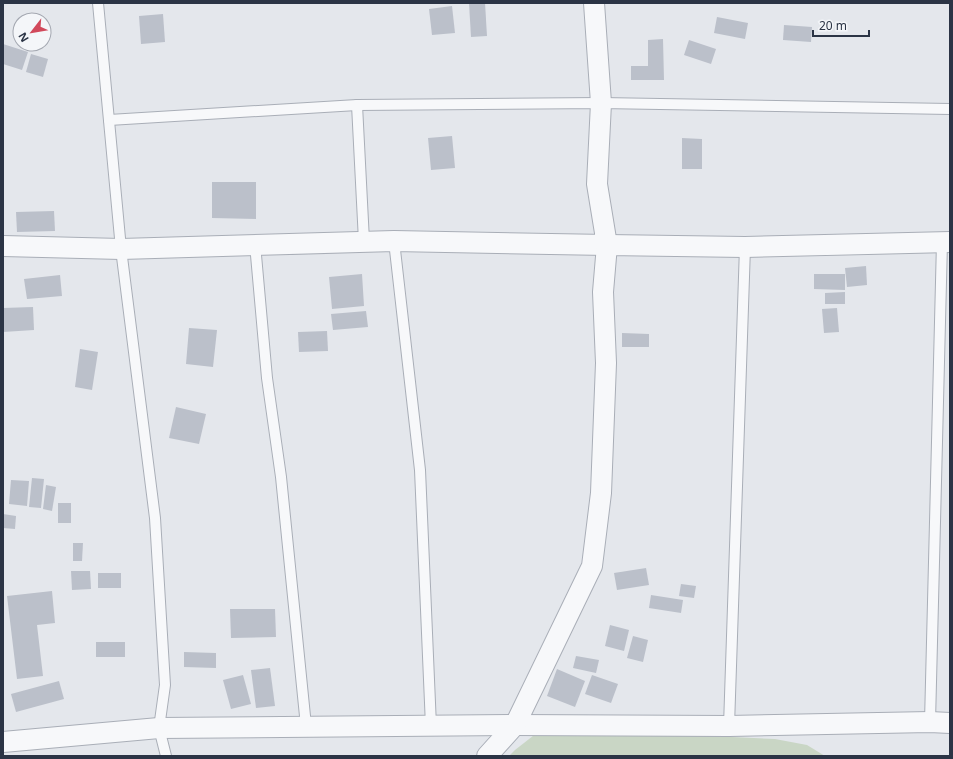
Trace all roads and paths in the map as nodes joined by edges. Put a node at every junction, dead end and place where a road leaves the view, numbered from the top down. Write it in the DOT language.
graph roads {
  1 [pos="98,3"];
  2 [pos="594,3"];
  3 [pos="601,103"];
  4 [pos="357,105"];
  5 [pos="950,109"];
  6 [pos="109,120"];
  7 [pos="364,241"];
  8 [pos="394,241"];
  9 [pos="946,242"];
  10 [pos="255,244"];
  11 [pos="607,245"];
  12 [pos="3,246"];
  13 [pos="745,247"];
  14 [pos="121,249"];
  15 [pos="930,722"];
  16 [pos="950,723"];
  17 [pos="515,725"];
  18 [pos="306,726"];
  19 [pos="431,726"];
  20 [pos="729,726"];
  21 [pos="159,728"];
  22 [pos="3,742"];
  23 [pos="166,756"];
  24 [pos="487,756"];
  1 -- 6 [label="lane"];
  2 -- 3 [label="street"];
  3 -- 4 [label="lane"];
  3 -- 5 [label="lane"];
  3 -- 11 [label="street"];
  4 -- 6 [label="lane"];
  4 -- 7 [label="lane"];
  6 -- 14 [label="lane"];
  7 -- 8 [label="street"];
  7 -- 10 [label="street"];
  8 -- 11 [label="street"];
  8 -- 19 [label="lane"];
  9 -- 13 [label="street"];
  9 -- 15 [label="lane"];
  10 -- 14 [label="street"];
  10 -- 18 [label="lane"];
  11 -- 13 [label="street"];
  11 -- 17 [label="street"];
  12 -- 14 [label="street"];
  13 -- 20 [label="lane"];
  14 -- 21 [label="lane"];
  15 -- 16 [label="street"];
  15 -- 20 [label="street"];
  17 -- 19 [label="street"];
  17 -- 20 [label="street"];
  17 -- 24 [label="street"];
  18 -- 19 [label="street"];
  18 -- 21 [label="street"];
  21 -- 22 [label="street"];
  21 -- 23 [label="lane"];
}
